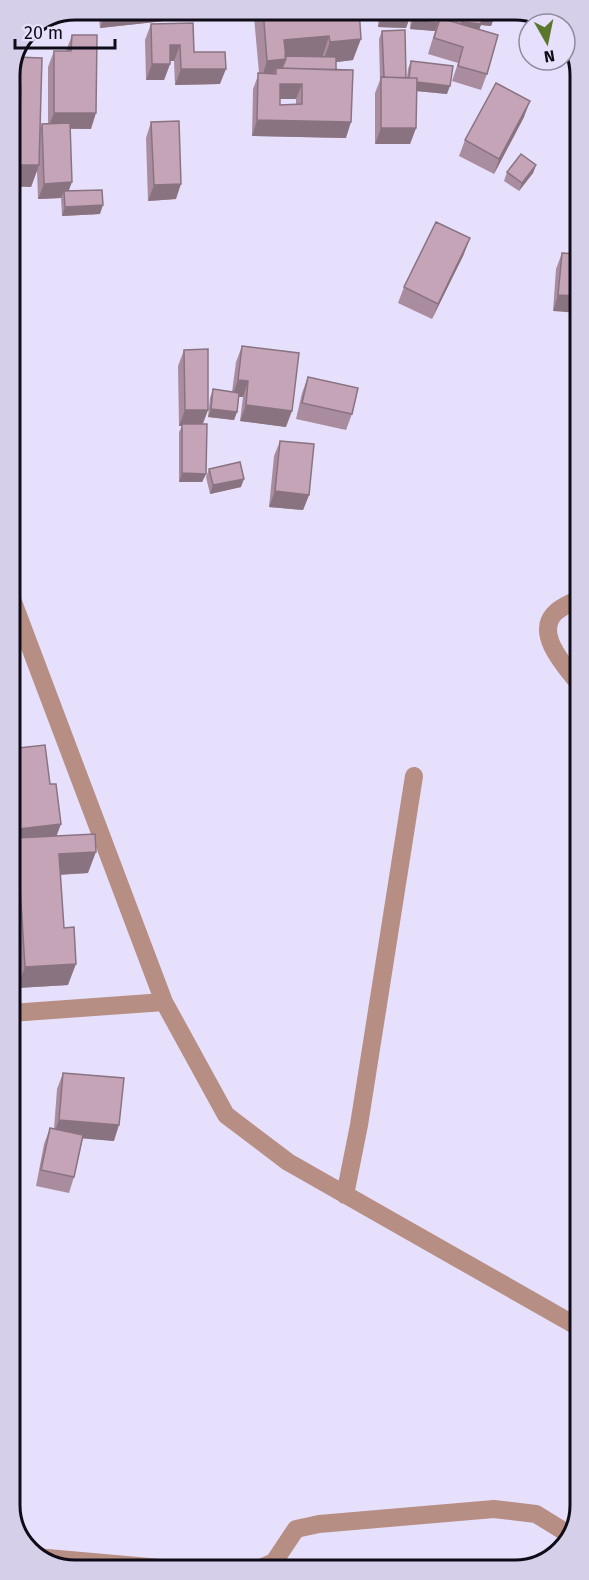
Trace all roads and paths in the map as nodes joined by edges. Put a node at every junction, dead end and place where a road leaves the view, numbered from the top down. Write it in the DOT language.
graph roads {
  1 [pos="570,604"];
  2 [pos="20,620"];
  3 [pos="570,671"];
  4 [pos="414,776"];
  5 [pos="164,1002"];
  6 [pos="20,1012"];
  7 [pos="345,1194"];
  8 [pos="570,1322"];
  9 [pos="563,1531"];
  10 [pos="277,1560"];
  1 -- 3 [label="street"];
  2 -- 5 [label="street"];
  4 -- 7 [label="street"];
  5 -- 6 [label="street"];
  5 -- 7 [label="street"];
  7 -- 8 [label="street"];
  9 -- 10 [label="street"];
}
